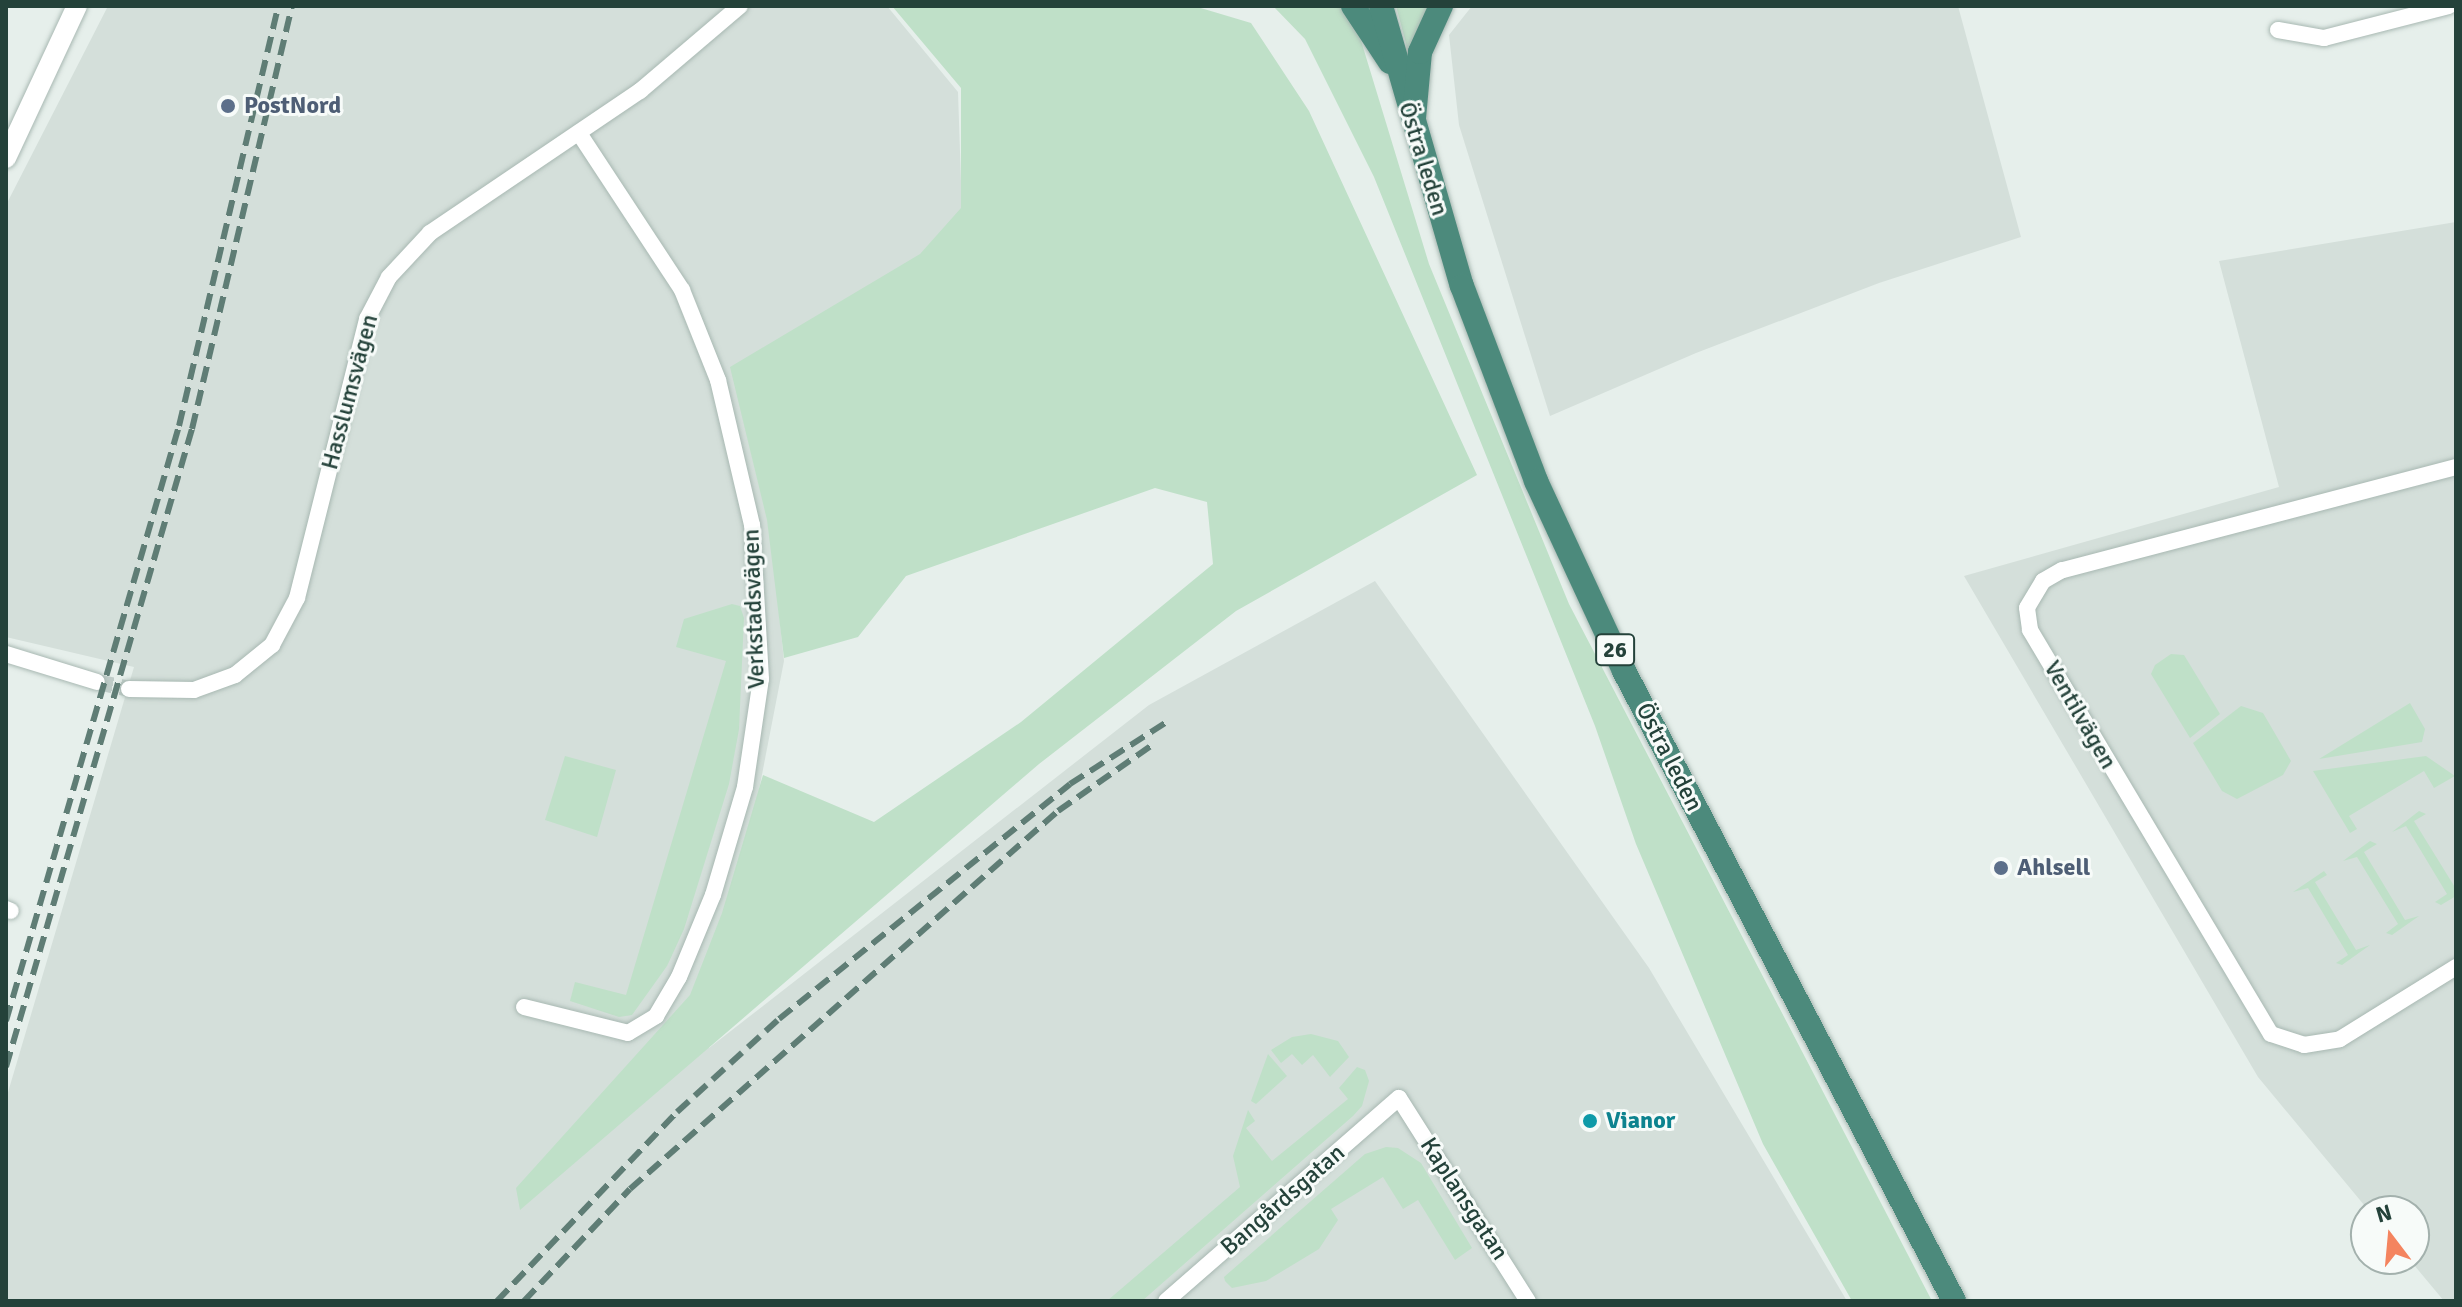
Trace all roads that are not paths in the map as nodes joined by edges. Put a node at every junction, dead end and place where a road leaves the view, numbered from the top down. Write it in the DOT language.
graph roads {
  1 [pos="77,6"];
  2 [pos="740,6"];
  3 [pos="1353,6"];
  4 [pos="1381,6"];
  5 [pos="1441,6"];
  6 [pos="2449,6"];
  7 [pos="2278,30"];
  8 [pos="1396,70"];
  9 [pos="1412,128"];
  10 [pos="579,133"];
  11 [pos="6,158"];
  12 [pos="2456,467"];
  13 [pos="6,654"];
  14 [pos="97,682"];
  15 [pos="129,689"];
  16 [pos="2456,967"];
  17 [pos="524,1007"];
  18 [pos="1399,1098"];
  19 [pos="1166,1301"];
  20 [pos="1528,1301"];
  21 [pos="1954,1301"];
  1 -- 11 [label="street"];
  2 -- 10 [label="street, Hasslumsvägen"];
  3 -- 8 [label="highway"];
  4 -- 8 [label="highway, Östra leden / 26"];
  5 -- 9 [label="highway"];
  6 -- 7 [label="street"];
  8 -- 9 [label="highway, Östra leden / 26"];
  9 -- 21 [label="highway, Östra leden / 26"];
  10 -- 15 [label="street, Hasslumsvägen"];
  10 -- 17 [label="street, Verkstadsvägen"];
  12 -- 16 [label="street, Ventilvägen"];
  13 -- 14 [label="street"];
  18 -- 19 [label="street, Bangårdsgatan"];
  18 -- 20 [label="street, Kaplansgatan"];
}
